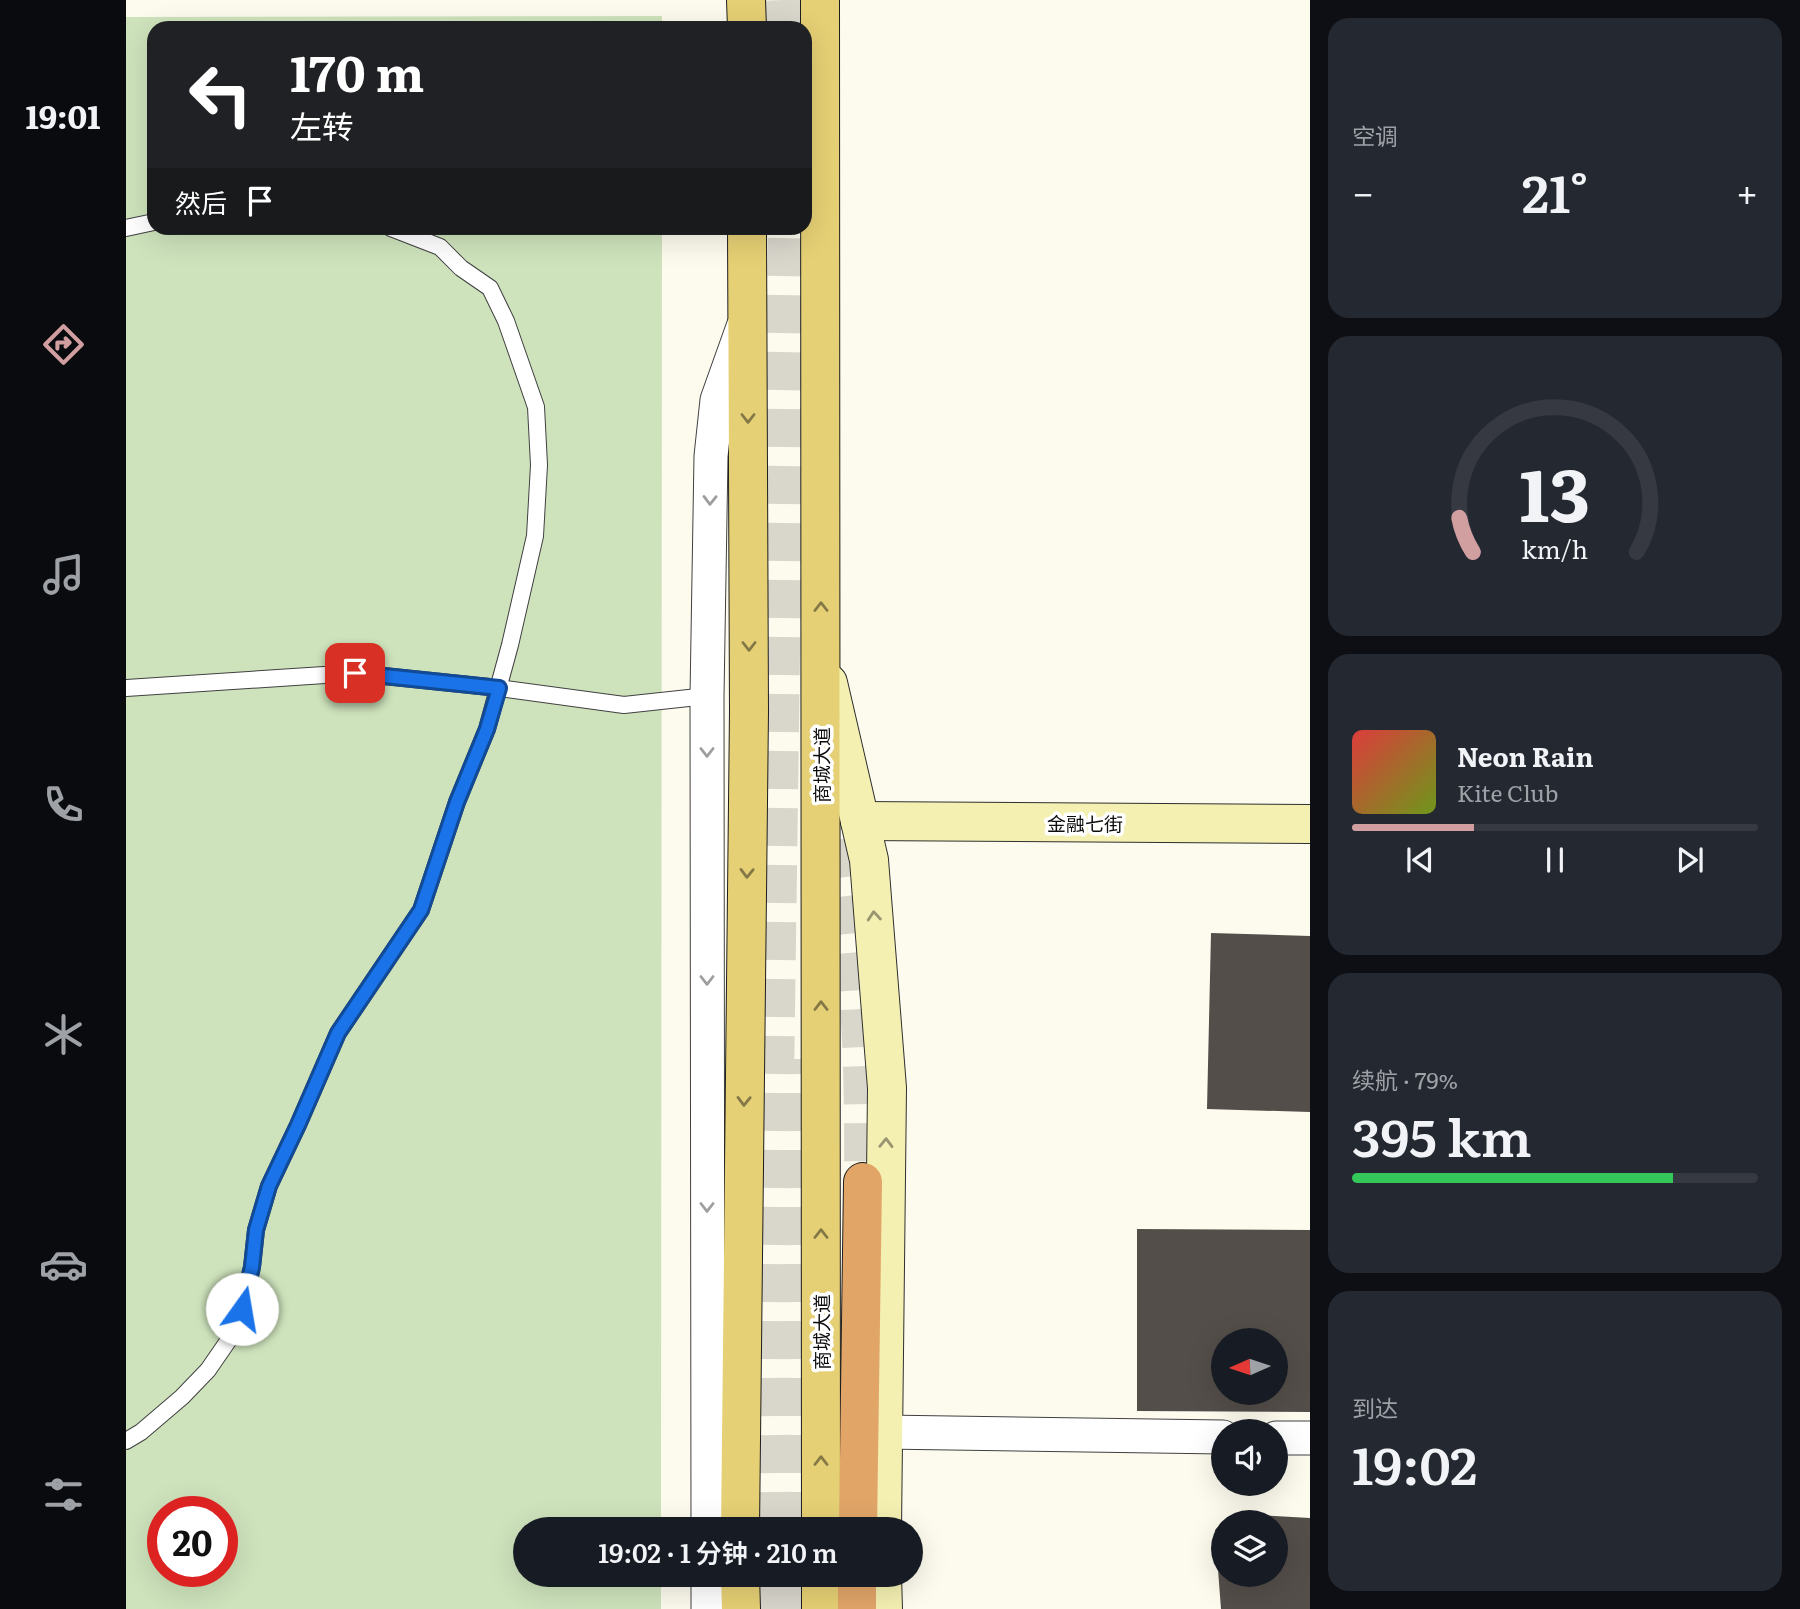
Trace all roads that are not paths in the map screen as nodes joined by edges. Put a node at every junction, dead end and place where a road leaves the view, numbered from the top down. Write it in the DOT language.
graph roads {
  1 [pos="747,0"];
  2 [pos="820,0"];
  3 [pos="747,21"];
  4 [pos="147,224"];
  5 [pos="126,228"];
  6 [pos="409,235"];
  7 [pos="747,235"];
  8 [pos="747,315"];
  9 [pos="821,652"];
  10 [pos="126,688"];
  11 [pos="499,688"];
  12 [pos="707,696"];
  13 [pos="860,821"];
  14 [pos="1310,824"];
  15 [pos="863,1182"];
  16 [pos="883,1432"];
  17 [pos="1211,1437"];
  18 [pos="1288,1438"];
  19 [pos="1310,1438"];
  20 [pos="126,1441"];
  21 [pos="708,1517"];
  22 [pos="740,1517"];
  23 [pos="821,1517"];
  24 [pos="858,1517"];
  25 [pos="882,1517"];
  26 [pos="708,1587"];
  27 [pos="740,1587"];
  28 [pos="821,1587"];
  29 [pos="857,1587"];
  30 [pos="882,1587"];
  31 [pos="708,1609"];
  32 [pos="741,1609"];
  33 [pos="821,1609"];
  34 [pos="856,1609"];
  35 [pos="883,1609"];
  1 -- 3 [label="main road"];
  9 -- 2 [label="main road, 商城大道, one-way"];
  4 -- 5 [label="lane"];
  6 -- 11 [label="lane"];
  7 -- 8 [label="main road"];
  8 -- 12 [label="street, one-way"];
  8 -- 22 [label="main road, one-way"];
  9 -- 13 [label="street"];
  23 -- 9 [label="main road, 商城大道, one-way"];
  10 -- 11 [label="lane"];
  11 -- 12 [label="lane"];
  11 -- 20 [label="lane"];
  12 -- 21 [label="street, one-way"];
  13 -- 14 [label="street, 金融七街"];
  16 -- 13 [label="street, one-way"];
  15 -- 24 [label="highway"];
  16 -- 17 [label="street"];
  16 -- 25 [label="street"];
  18 -- 19 [label="street"];
  26 -- 31 [label="street"];
  27 -- 32 [label="main road"];
  28 -- 33 [label="main road"];
  29 -- 34 [label="highway"];
  30 -- 35 [label="street"];
}
